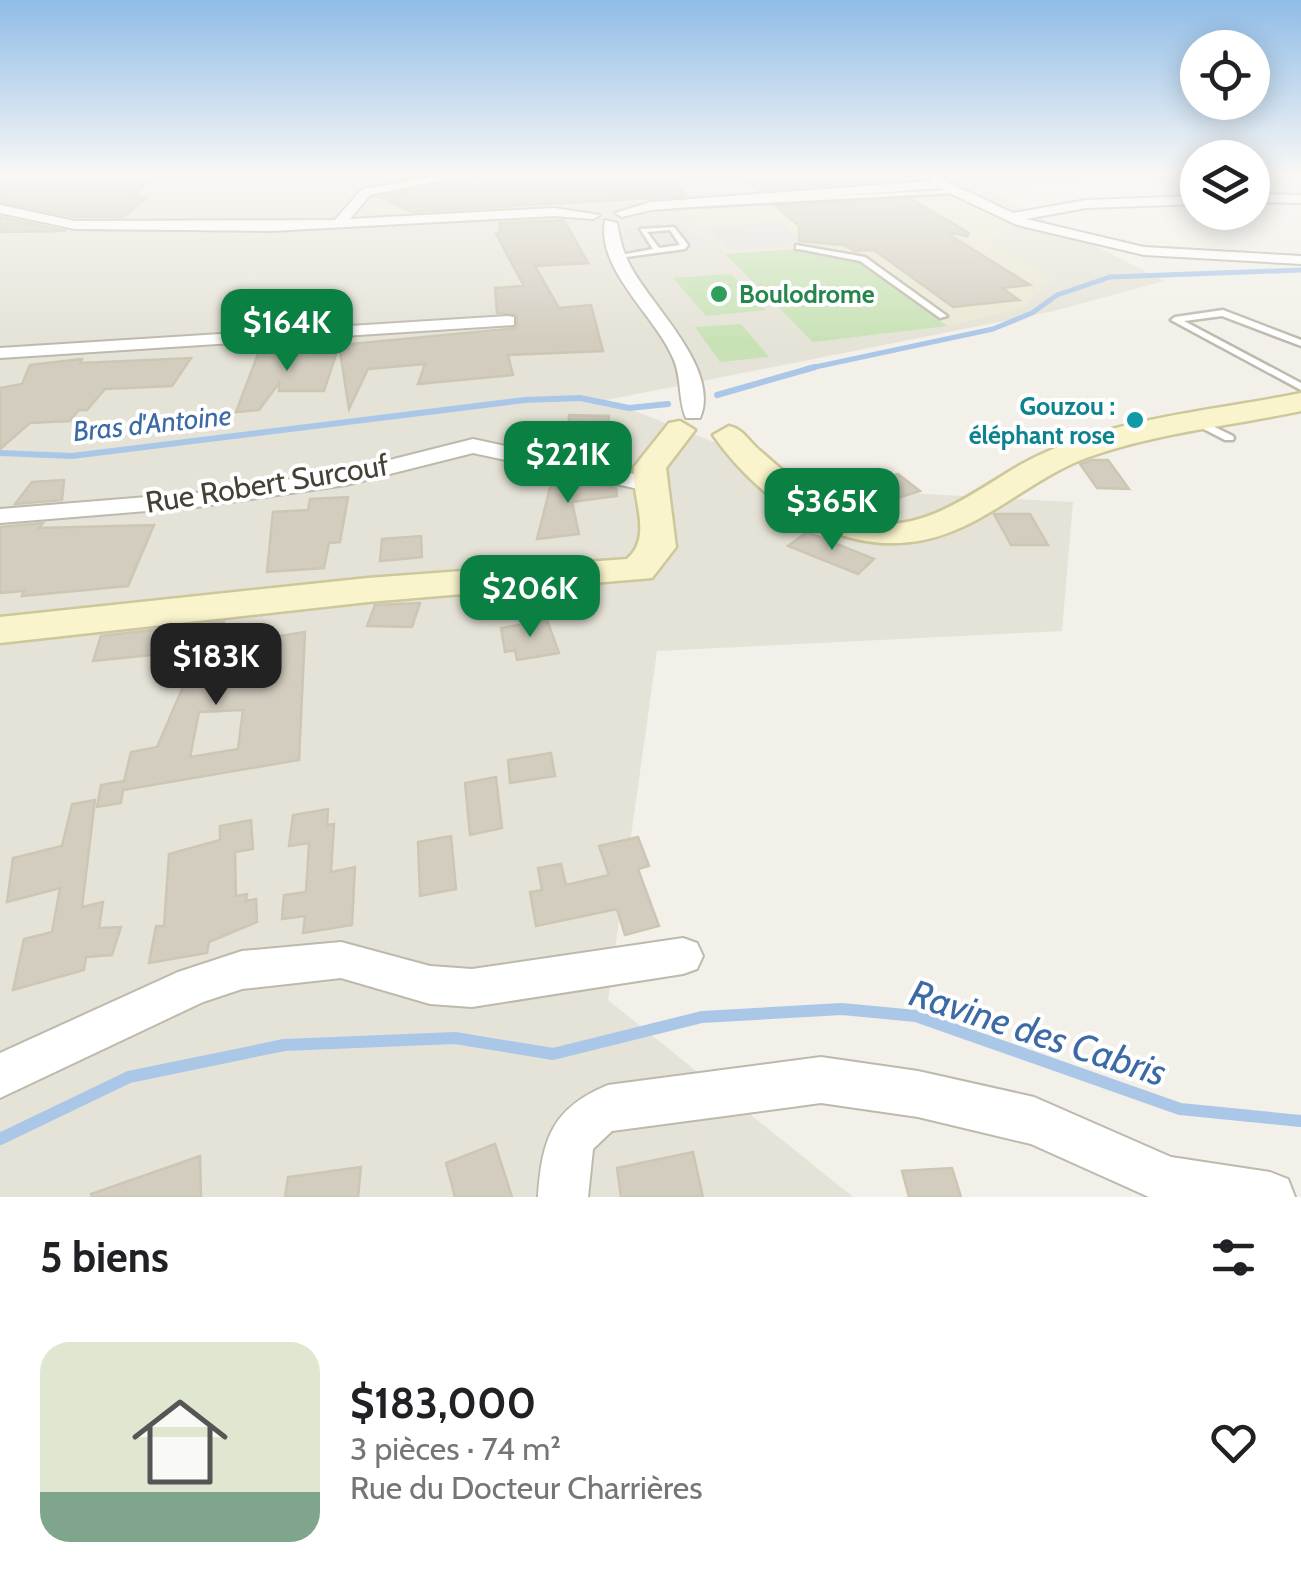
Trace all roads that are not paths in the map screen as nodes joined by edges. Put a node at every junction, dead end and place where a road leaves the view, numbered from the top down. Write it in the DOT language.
graph roads {
  1 [pos="612,230"];
  2 [pos="644,230"];
  3 [pos="673,230"];
  4 [pos="1061,230"];
  5 [pos="799,247"];
  6 [pos="658,250"];
  7 [pos="619,256"];
  8 [pos="1301,260"];
  9 [pos="943,316"];
  10 [pos="508,321"];
  11 [pos="1301,344"];
  12 [pos="0,352"];
  13 [pos="1301,387"];
  14 [pos="1301,402"];
  15 [pos="702,429"];
  16 [pos="648,484"];
  17 [pos="0,516"];
  18 [pos="0,630"];
  19 [pos="682,956"];
  20 [pos="0,1076"];
  21 [pos="563,1197"];
  22 [pos="1270,1197"];
  1 -- 7 [label="street"];
  2 -- 6 [label="lane"];
  3 -- 6 [label="lane"];
  4 -- 8 [label="street"];
  5 -- 9 [label="lane"];
  6 -- 7 [label="lane"];
  7 -- 15 [label="street"];
  10 -- 12 [label="street"];
  11 -- 13 [label="lane"];
  14 -- 15 [label="street"];
  15 -- 16 [label="street"];
  16 -- 17 [label="street, Rue Robert Surcouf"];
  16 -- 18 [label="street"];
  19 -- 20 [label="street"];
  21 -- 22 [label="street"];
}
